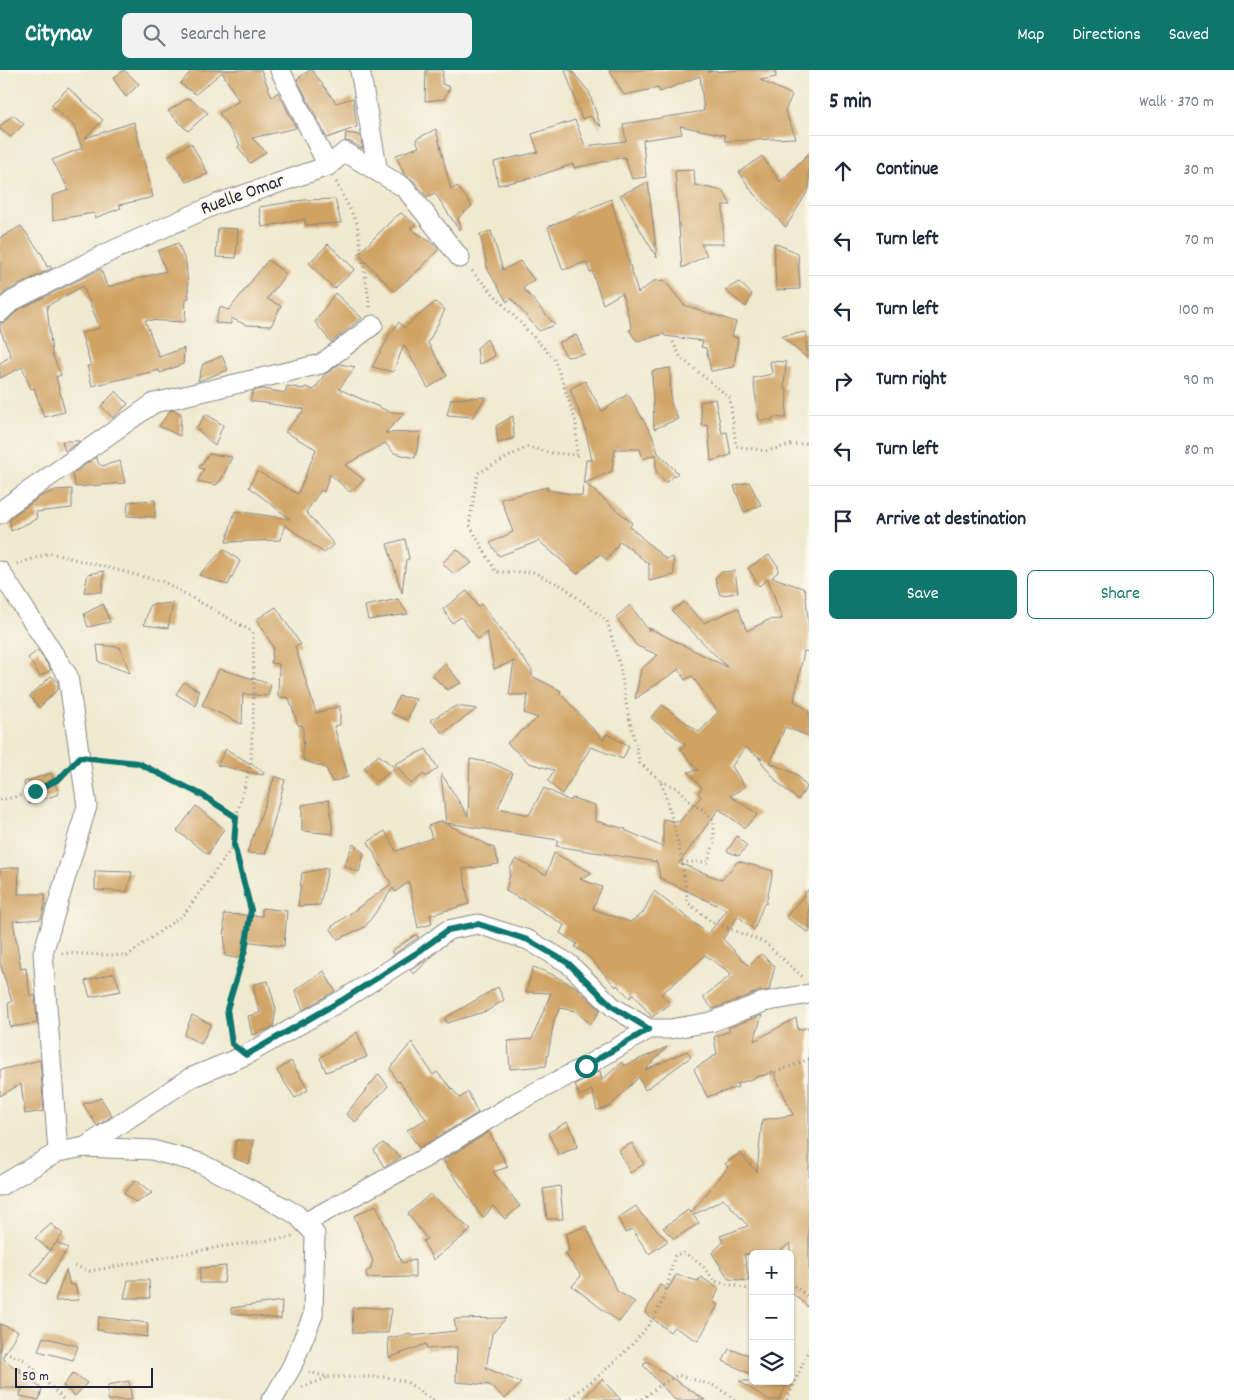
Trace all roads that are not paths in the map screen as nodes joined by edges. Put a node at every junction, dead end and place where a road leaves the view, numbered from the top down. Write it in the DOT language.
graph roads {
  1 [pos="280,70"];
  2 [pos="360,70"];
  3 [pos="328,166"];
  4 [pos="378,172"];
  5 [pos="460,258"];
  6 [pos="0,312"];
  7 [pos="373,325"];
  8 [pos="0,514"];
  9 [pos="4,569"];
  10 [pos="808,988"];
  11 [pos="649,1029"];
  12 [pos="85,1147"];
  13 [pos="58,1152"];
  14 [pos="0,1186"];
  15 [pos="309,1229"];
  16 [pos="271,1400"];
  1 -- 3 [label="street"];
  2 -- 4 [label="street"];
  3 -- 4 [label="street, Ruelle Omar"];
  3 -- 6 [label="street, Ruelle Omar"];
  4 -- 5 [label="street, Ruelle Omar"];
  7 -- 8 [label="street"];
  9 -- 13 [label="street"];
  10 -- 11 [label="street"];
  11 -- 12 [label="street"];
  11 -- 15 [label="street"];
  12 -- 13 [label="street"];
  12 -- 15 [label="street"];
  13 -- 14 [label="street"];
  15 -- 16 [label="street"];
}
